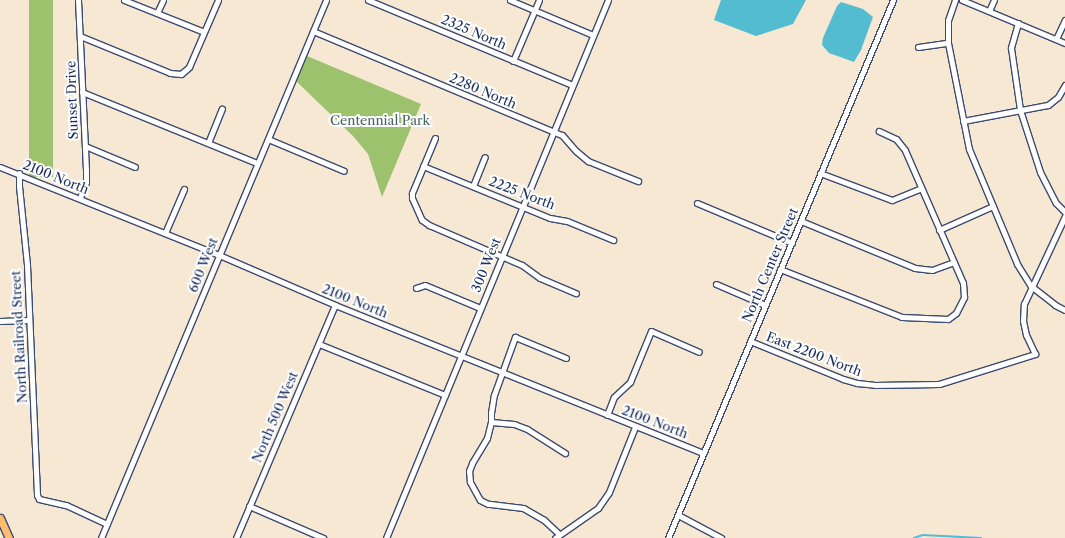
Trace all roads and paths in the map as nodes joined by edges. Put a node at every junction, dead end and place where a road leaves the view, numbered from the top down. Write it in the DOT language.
graph roads {
  1 [pos="78,0"];
  2 [pos="124,0"];
  3 [pos="163,0"];
  4 [pos="218,0"];
  5 [pos="326,0"];
  6 [pos="368,0"];
  7 [pos="510,0"];
  8 [pos="539,0"];
  9 [pos="608,0"];
  10 [pos="893,0"];
  11 [pos="955,0"];
  12 [pos="962,0"];
  13 [pos="994,0"];
  14 [pos="534,10"];
  15 [pos="990,11"];
  16 [pos="157,14"];
  17 [pos="1065,20"];
  18 [pos="1018,23"];
  19 [pos="313,31"];
  20 [pos="204,32"];
  21 [pos="593,35"];
  22 [pos="80,36"];
  23 [pos="1056,39"];
  24 [pos="948,43"];
  25 [pos="1065,43"];
  26 [pos="918,47"];
  27 [pos="513,61"];
  28 [pos="572,85"];
  29 [pos="1065,85"];
  30 [pos="82,92"];
  31 [pos="222,109"];
  32 [pos="1020,110"];
  33 [pos="963,121"];
  34 [pos="552,131"];
  35 [pos="879,131"];
  36 [pos="435,138"];
  37 [pos="268,139"];
  38 [pos="208,143"];
  39 [pos="85,146"];
  40 [pos="485,157"];
  41 [pos="257,163"];
  42 [pos="423,166"];
  43 [pos="0,167"];
  44 [pos="135,167"];
  45 [pos="344,172"];
  46 [pos="19,173"];
  47 [pos="820,173"];
  48 [pos="638,181"];
  49 [pos="473,186"];
  50 [pos="922,188"];
  51 [pos="184,189"];
  52 [pos="80,198"];
  53 [pos="698,203"];
  54 [pos="522,206"];
  55 [pos="993,206"];
  56 [pos="1065,212"];
  57 [pos="1065,216"];
  58 [pos="801,221"];
  59 [pos="940,230"];
  60 [pos="165,233"];
  61 [pos="613,240"];
  62 [pos="792,243"];
  63 [pos="219,255"];
  64 [pos="502,256"];
  65 [pos="954,262"];
  66 [pos="780,269"];
  67 [pos="716,284"];
  68 [pos="1031,286"];
  69 [pos="416,288"];
  70 [pos="576,293"];
  71 [pos="335,305"];
  72 [pos="765,305"];
  73 [pos="480,308"];
  74 [pos="1065,310"];
  75 [pos="29,320"];
  76 [pos="0,321"];
  77 [pos="750,341"];
  78 [pos="319,344"];
  79 [pos="700,352"];
  80 [pos="461,356"];
  81 [pos="566,358"];
  82 [pos="501,371"];
  83 [pos="445,396"];
  84 [pos="607,415"];
  85 [pos="491,422"];
  86 [pos="635,427"];
  87 [pos="703,452"];
  88 [pos="565,453"];
  89 [pos="250,506"];
  90 [pos="678,515"];
  91 [pos="0,518"];
  92 [pos="107,524"];
  93 [pos="559,534"];
  94 [pos="9,538"];
  95 [pos="101,538"];
  96 [pos="236,538"];
  97 [pos="323,538"];
  98 [pos="386,538"];
  99 [pos="555,538"];
  100 [pos="668,538"];
  101 [pos="721,538"];
  1 -- 22 [label="street, Sunset Drive"];
  2 -- 16 [label="street"];
  3 -- 16 [label="street"];
  4 -- 20 [label="street"];
  5 -- 19 [label="street, 600 West"];
  6 -- 27 [label="street, 2325 North"];
  7 -- 14 [label="street"];
  8 -- 14 [label="street"];
  9 -- 21 [label="street, 300 West"];
  10 -- 47 [label="street, North Center Street"];
  11 -- 24 [label="street"];
  12 -- 15 [label="street"];
  13 -- 15 [label="street"];
  14 -- 21 [label="street"];
  14 -- 27 [label="street"];
  15 -- 18 [label="street"];
  16 -- 20 [label="street"];
  17 -- 23 [label="street"];
  18 -- 23 [label="street"];
  18 -- 32 [label="street"];
  19 -- 34 [label="street, 2280 North"];
  19 -- 37 [label="street, 600 West"];
  20 -- 22 [label="street"];
  21 -- 28 [label="street, 300 West"];
  22 -- 30 [label="street, Sunset Drive"];
  23 -- 25 [label="street"];
  24 -- 26 [label="street"];
  24 -- 33 [label="street"];
  27 -- 28 [label="street, 2325 North"];
  28 -- 34 [label="street, 300 West"];
  29 -- 32 [label="street"];
  30 -- 38 [label="street"];
  30 -- 39 [label="street, Sunset Drive"];
  31 -- 38 [label="street"];
  32 -- 33 [label="street"];
  32 -- 56 [label="street"];
  33 -- 55 [label="street"];
  34 -- 48 [label="street, 2280 North"];
  34 -- 54 [label="street, 300 West"];
  35 -- 50 [label="street"];
  36 -- 42 [label="street"];
  37 -- 41 [label="street, 600 West"];
  37 -- 45 [label="street"];
  38 -- 41 [label="street"];
  39 -- 44 [label="street"];
  39 -- 52 [label="street, Sunset Drive"];
  40 -- 49 [label="street"];
  41 -- 63 [label="street, 600 West"];
  42 -- 49 [label="street, 2225 North"];
  42 -- 64 [label="street"];
  43 -- 46 [label="street, 2100 North"];
  46 -- 52 [label="street, 2100 North"];
  46 -- 75 [label="street, North Railroad Street"];
  47 -- 50 [label="street"];
  47 -- 58 [label="street, North Center Street"];
  49 -- 54 [label="street, 2225 North"];
  50 -- 59 [label="street"];
  51 -- 60 [label="street"];
  52 -- 60 [label="street, 2100 North"];
  53 -- 62 [label="street"];
  54 -- 61 [label="street, 2225 North"];
  54 -- 64 [label="street, 300 West"];
  55 -- 59 [label="street"];
  55 -- 68 [label="street"];
  57 -- 68 [label="street"];
  58 -- 62 [label="street, North Center Street"];
  58 -- 65 [label="street"];
  59 -- 65 [label="street"];
  60 -- 63 [label="street, 2100 North"];
  62 -- 66 [label="street, North Center Street"];
  63 -- 71 [label="street, 2100 North"];
  63 -- 92 [label="street, 600 West"];
  64 -- 70 [label="street"];
  64 -- 73 [label="street, 300 West"];
  65 -- 66 [label="street"];
  66 -- 72 [label="street, North Center Street"];
  67 -- 72 [label="street"];
  68 -- 74 [label="street"];
  68 -- 77 [label="street, East 2200 North"];
  69 -- 73 [label="street"];
  71 -- 78 [label="street, North 500 West"];
  71 -- 80 [label="street, 2100 North"];
  72 -- 77 [label="street, North Center Street"];
  73 -- 80 [label="street, 300 West"];
  75 -- 76 [label="street"];
  75 -- 92 [label="street, North Railroad Street"];
  77 -- 87 [label="street, North Center Street"];
  78 -- 83 [label="street"];
  78 -- 89 [label="street, North 500 West"];
  79 -- 84 [label="street"];
  80 -- 82 [label="street, 2100 North"];
  80 -- 83 [label="street, 300 West"];
  81 -- 82 [label="street"];
  82 -- 84 [label="street, 2100 North"];
  82 -- 85 [label="street"];
  83 -- 98 [label="street, 300 West"];
  84 -- 86 [label="street, 2100 North"];
  85 -- 88 [label="street"];
  85 -- 93 [label="street"];
  86 -- 87 [label="street, 2100 North"];
  86 -- 93 [label="street"];
  87 -- 90 [label="street, North Center Street"];
  89 -- 96 [label="street, North 500 West"];
  89 -- 97 [label="street"];
  90 -- 100 [label="street, North Center Street"];
  90 -- 101 [label="street"];
  91 -- 94 [label="highway"];
  92 -- 95 [label="street, 600 West"];
  93 -- 99 [label="street"];
}
